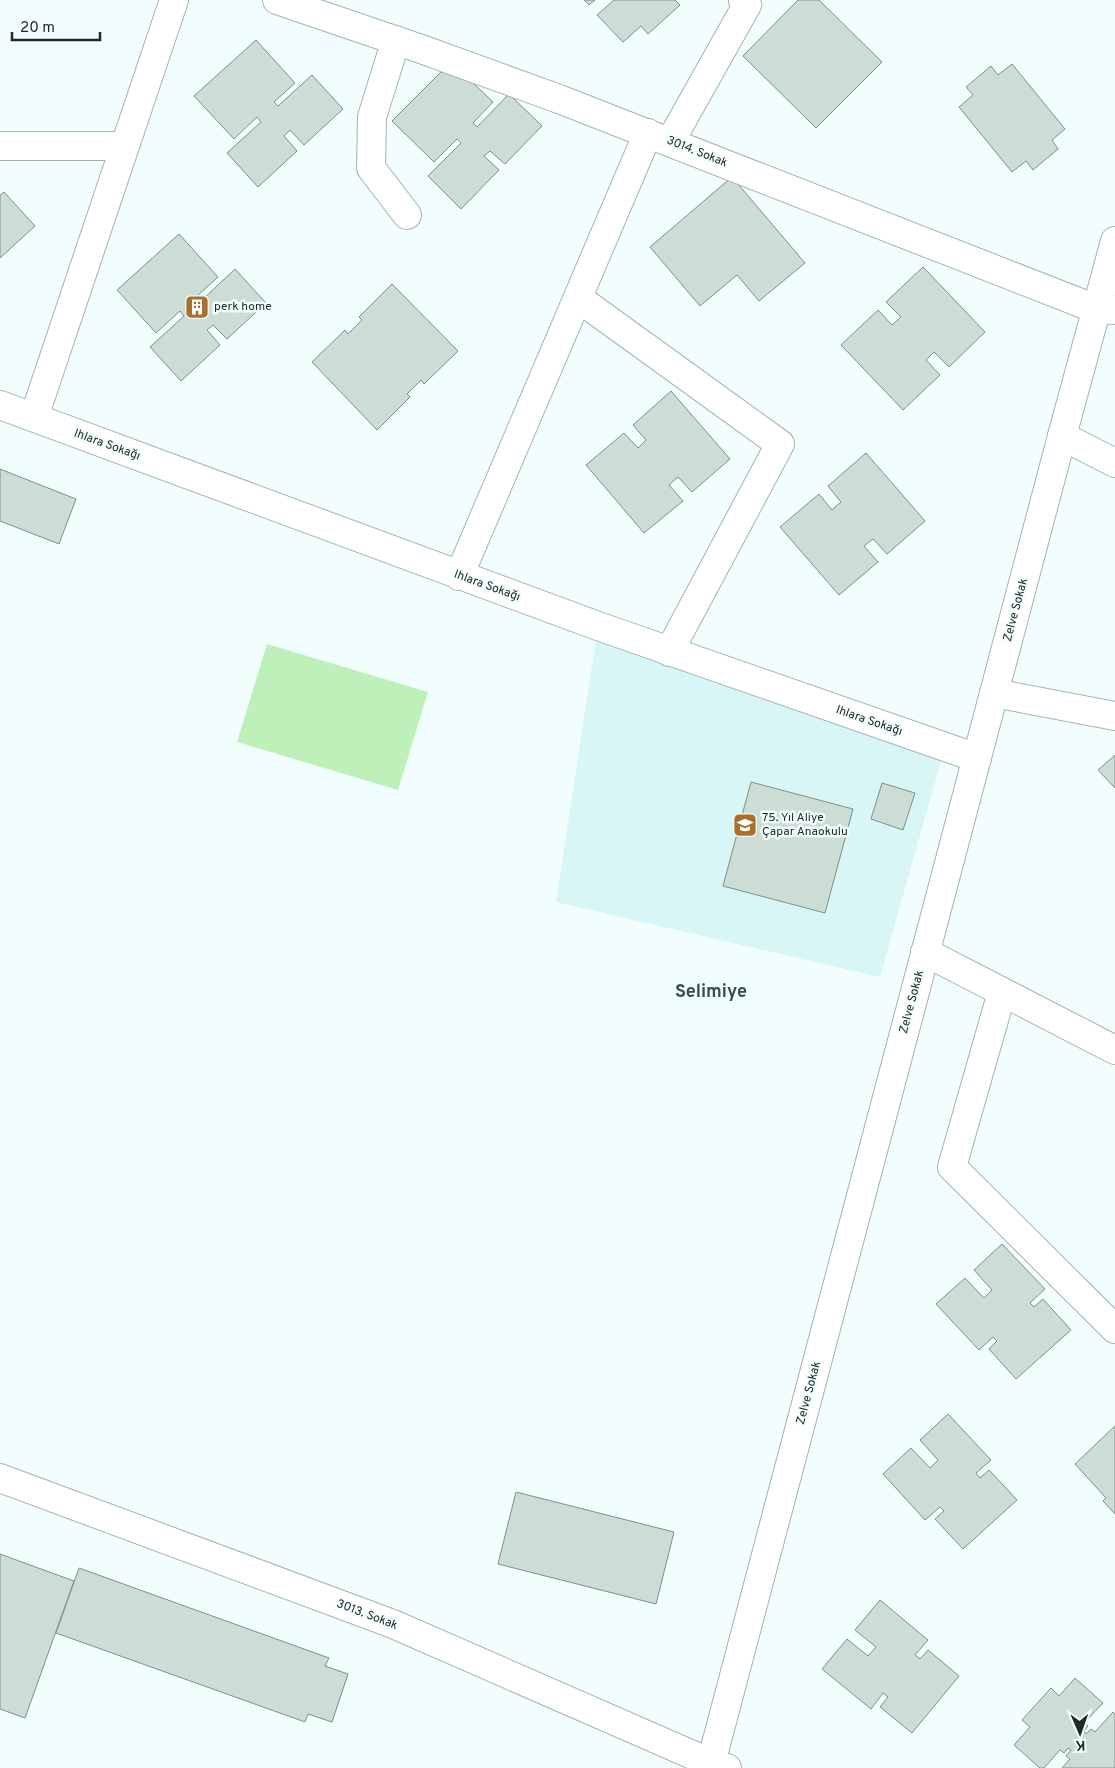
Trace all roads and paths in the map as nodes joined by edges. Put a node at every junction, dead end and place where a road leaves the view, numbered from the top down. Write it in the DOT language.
graph roads {
  1 [pos="174,0"];
  2 [pos="277,0"];
  3 [pos="743,0"];
  4 [pos="396,40"];
  5 [pos="659,137"];
  6 [pos="0,146"];
  7 [pos="125,146"];
  8 [pos="407,215"];
  9 [pos="1115,240"];
  10 [pos="578,298"];
  11 [pos="1105,310"];
  12 [pos="0,405"];
  13 [pos="34,417"];
  14 [pos="1062,436"];
  15 [pos="1115,463"];
  16 [pos="459,576"];
  17 [pos="669,652"];
  18 [pos="994,693"];
  19 [pos="1115,716"];
  20 [pos="977,758"];
  21 [pos="925,952"];
  22 [pos="1002,992"];
  23 [pos="1115,1050"];
  24 [pos="1115,1329"];
  25 [pos="0,1478"];
  26 [pos="719,1766"];
  1 -- 7 [label="street"];
  2 -- 4 [label="street, 3014. Sokak"];
  3 -- 5 [label="street"];
  4 -- 5 [label="street, 3014. Sokak"];
  4 -- 8 [label="street"];
  5 -- 10 [label="street"];
  5 -- 11 [label="street, 3014. Sokak"];
  6 -- 7 [label="street"];
  7 -- 13 [label="street"];
  9 -- 11 [label="street, Zelve Sokak"];
  10 -- 16 [label="street"];
  10 -- 17 [label="street"];
  11 -- 14 [label="street, Zelve Sokak"];
  12 -- 13 [label="street, Ihlara Sokağı"];
  13 -- 16 [label="street, Ihlara Sokağı"];
  14 -- 15 [label="street"];
  14 -- 18 [label="street, Zelve Sokak"];
  16 -- 17 [label="street, Ihlara Sokağı"];
  17 -- 20 [label="street, Ihlara Sokağı"];
  18 -- 19 [label="street"];
  18 -- 20 [label="street, Zelve Sokak"];
  20 -- 21 [label="street, Zelve Sokak"];
  21 -- 22 [label="street"];
  21 -- 26 [label="street, Zelve Sokak"];
  22 -- 23 [label="street"];
  22 -- 24 [label="street"];
  25 -- 26 [label="street, 3013. Sokak"];
}
